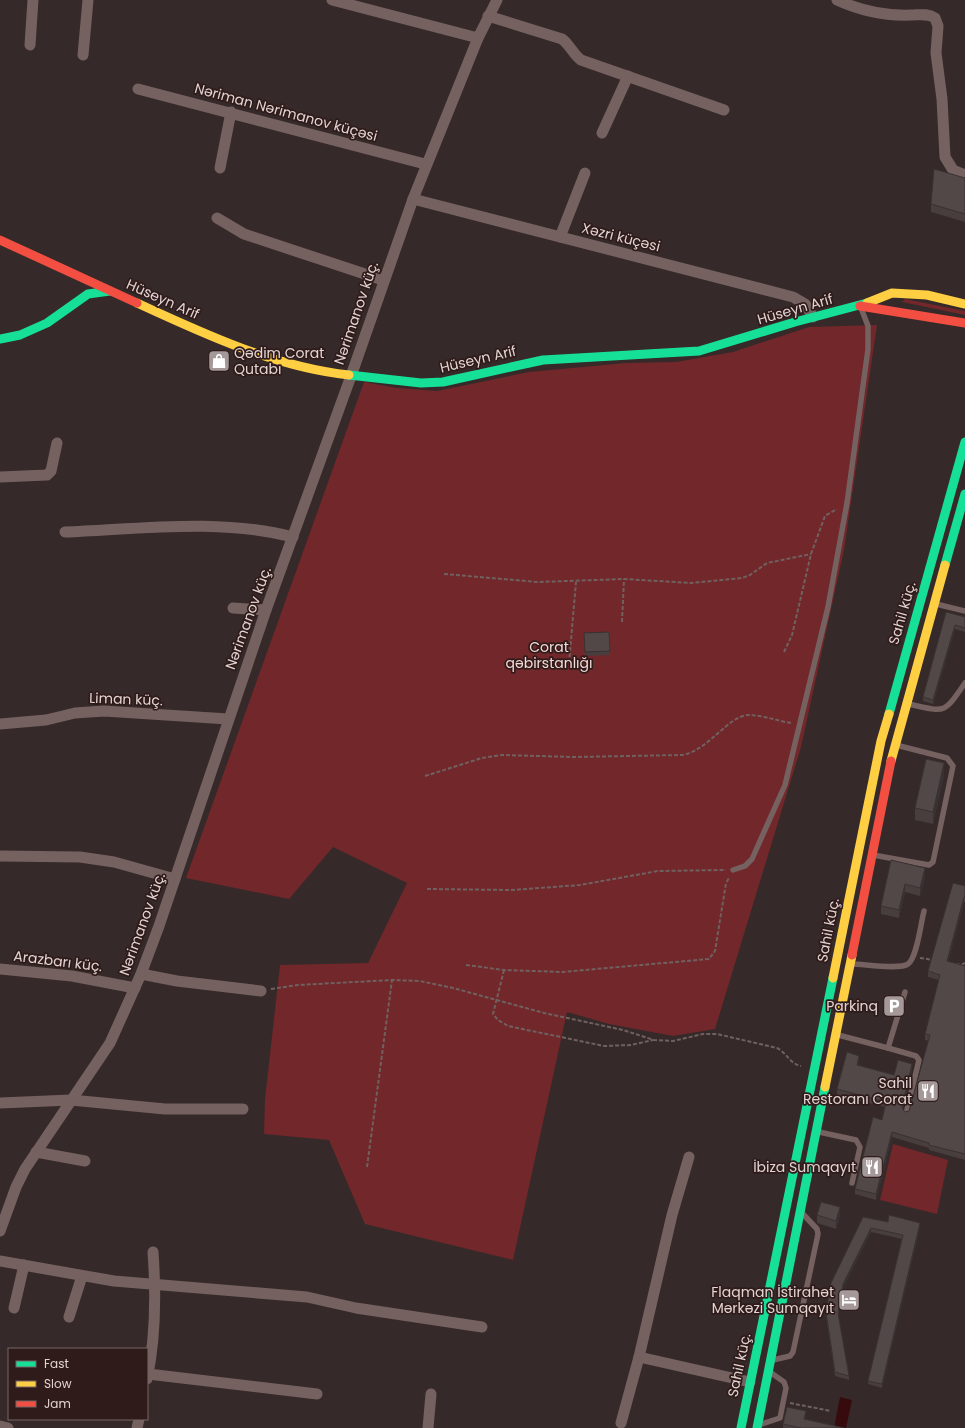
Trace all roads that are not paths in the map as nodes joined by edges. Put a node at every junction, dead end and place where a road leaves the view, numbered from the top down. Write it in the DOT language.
graph roads {
  1 [pos="33,0"];
  2 [pos="88,0"];
  3 [pos="332,0"];
  4 [pos="496,0"];
  5 [pos="837,0"];
  6 [pos="488,16"];
  7 [pos="478,38"];
  8 [pos="30,45"];
  9 [pos="83,55"];
  10 [pos="628,76"];
  11 [pos="138,88"];
  12 [pos="724,110"];
  13 [pos="231,112"];
  14 [pos="602,133"];
  15 [pos="425,164"];
  16 [pos="220,168"];
  17 [pos="585,173"];
  18 [pos="965,175"];
  19 [pos="413,198"];
  20 [pos="217,218"];
  21 [pos="560,237"];
  22 [pos="0,240"];
  23 [pos="73,274"];
  24 [pos="383,280"];
  25 [pos="110,291"];
  26 [pos="78,301"];
  27 [pos="965,304"];
  28 [pos="860,306"];
  29 [pos="812,317"];
  30 [pos="965,323"];
  31 [pos="0,339"];
  32 [pos="351,376"];
  33 [pos="57,442"];
  34 [pos="965,442"];
  35 [pos="0,477"];
  36 [pos="965,494"];
  37 [pos="964,504"];
  38 [pos="65,532"];
  39 [pos="293,537"];
  40 [pos="934,603"];
  41 [pos="233,608"];
  42 [pos="266,610"];
  43 [pos="965,611"];
  44 [pos="965,682"];
  45 [pos="906,704"];
  46 [pos="228,719"];
  47 [pos="0,724"];
  48 [pos="894,744"];
  49 [pos="871,854"];
  50 [pos="0,856"];
  51 [pos="733,870"];
  52 [pos="175,879"];
  53 [pos="924,911"];
  54 [pos="850,963"];
  55 [pos="0,969"];
  56 [pos="141,974"];
  57 [pos="135,988"];
  58 [pos="262,991"];
  59 [pos="905,992"];
  60 [pos="836,1034"];
  61 [pos="888,1048"];
  62 [pos="71,1100"];
  63 [pos="0,1103"];
  64 [pos="244,1109"];
  65 [pos="906,1114"];
  66 [pos="817,1132"];
  67 [pos="36,1152"];
  68 [pos="689,1157"];
  69 [pos="85,1161"];
  70 [pos="852,1183"];
  71 [pos="800,1212"];
  72 [pos="0,1231"];
  73 [pos="153,1252"];
  74 [pos="0,1261"];
  75 [pos="24,1265"];
  76 [pos="82,1276"];
  77 [pos="155,1284"];
  78 [pos="14,1308"];
  79 [pos="69,1317"];
  80 [pos="482,1327"];
  81 [pos="639,1357"];
  82 [pos="770,1360"];
  83 [pos="768,1370"];
  84 [pos="148,1376"];
  85 [pos="750,1382"];
  86 [pos="317,1394"];
  87 [pos="431,1394"];
  88 [pos="620,1423"];
  89 [pos="0,1426"];
  90 [pos="757,1426"];
  91 [pos="8,1428"];
  92 [pos="428,1428"];
  93 [pos="741,1428"];
  1 -- 8 [label="street"];
  2 -- 9 [label="street"];
  3 -- 7 [label="street"];
  4 -- 6 [label="street, Nərimanov küç."];
  5 -- 18 [label="street"];
  6 -- 7 [label="street, Nərimanov küç."];
  6 -- 10 [label="street"];
  7 -- 15 [label="street, Nərimanov küç."];
  10 -- 12 [label="street"];
  10 -- 14 [label="street"];
  11 -- 13 [label="street, Nəriman Nərimanov küçəsi"];
  13 -- 15 [label="street, Nəriman Nərimanov küçəsi"];
  13 -- 16 [label="street"];
  15 -- 19 [label="street, Nərimanov küç."];
  17 -- 21 [label="street"];
  19 -- 21 [label="street, Xəzri küçəsi"];
  19 -- 24 [label="street, Nərimanov küç."];
  20 -- 24 [label="street"];
  21 -- 29 [label="street, Xəzri küçəsi"];
  22 -- 23 [label="main road, Hüseyn Arif"];
  23 -- 25 [label="main road, Hüseyn Arif"];
  23 -- 26 [label="main road"];
  24 -- 32 [label="street, Nərimanov küç."];
  25 -- 26 [label="main road"];
  25 -- 32 [label="main road, Hüseyn Arif"];
  26 -- 31 [label="main road"];
  27 -- 28 [label="main road"];
  28 -- 29 [label="main road, Hüseyn Arif"];
  28 -- 30 [label="main road"];
  28 -- 51 [label="lane"];
  29 -- 32 [label="main road, Hüseyn Arif"];
  32 -- 39 [label="street, Nərimanov küç."];
  33 -- 35 [label="street"];
  34 -- 85 [label="main road, Sahil küç."];
  36 -- 37 [label="main road, Sahil küç."];
  37 -- 40 [label="main road, Sahil küç."];
  38 -- 39 [label="street"];
  39 -- 42 [label="street, Nərimanov küç."];
  40 -- 43 [label="lane"];
  40 -- 45 [label="main road, Sahil küç."];
  41 -- 42 [label="street"];
  42 -- 46 [label="street, Nərimanov küç."];
  44 -- 45 [label="lane"];
  45 -- 48 [label="main road, Sahil küç."];
  46 -- 47 [label="street, Liman küç."];
  46 -- 52 [label="street, Nərimanov küç."];
  48 -- 49 [label="main road, Sahil küç."];
  48 -- 49 [label="lane"];
  49 -- 54 [label="main road, Sahil küç."];
  50 -- 52 [label="street"];
  52 -- 56 [label="street, Nərimanov küç."];
  53 -- 54 [label="lane"];
  54 -- 60 [label="main road, Sahil küç."];
  55 -- 57 [label="street, Arazbarı küç."];
  56 -- 57 [label="street, Nərimanov küç."];
  56 -- 58 [label="street"];
  57 -- 62 [label="street, Nərimanov küç."];
  59 -- 61 [label="lane"];
  60 -- 61 [label="lane"];
  60 -- 66 [label="main road, Sahil küç."];
  61 -- 65 [label="lane"];
  62 -- 63 [label="street"];
  62 -- 64 [label="street"];
  62 -- 67 [label="street, Nərimanov küç."];
  66 -- 70 [label="lane"];
  66 -- 71 [label="main road, Sahil küç."];
  67 -- 69 [label="street"];
  67 -- 72 [label="street, Nərimanov küç."];
  68 -- 81 [label="street"];
  71 -- 82 [label="main road, Sahil küç."];
  71 -- 82 [label="lane"];
  73 -- 77 [label="street"];
  74 -- 75 [label="street"];
  75 -- 76 [label="street"];
  75 -- 78 [label="street"];
  76 -- 77 [label="street"];
  76 -- 79 [label="street"];
  77 -- 80 [label="street"];
  77 -- 84 [label="street"];
  81 -- 85 [label="street"];
  81 -- 88 [label="street"];
  82 -- 83 [label="main road, Sahil küç."];
  83 -- 90 [label="main road, Sahil küç."];
  83 -- 90 [label="lane"];
  84 -- 86 [label="street"];
  85 -- 93 [label="main road, Sahil küç."];
  87 -- 92 [label="street"];
  89 -- 91 [label="street"];
}
